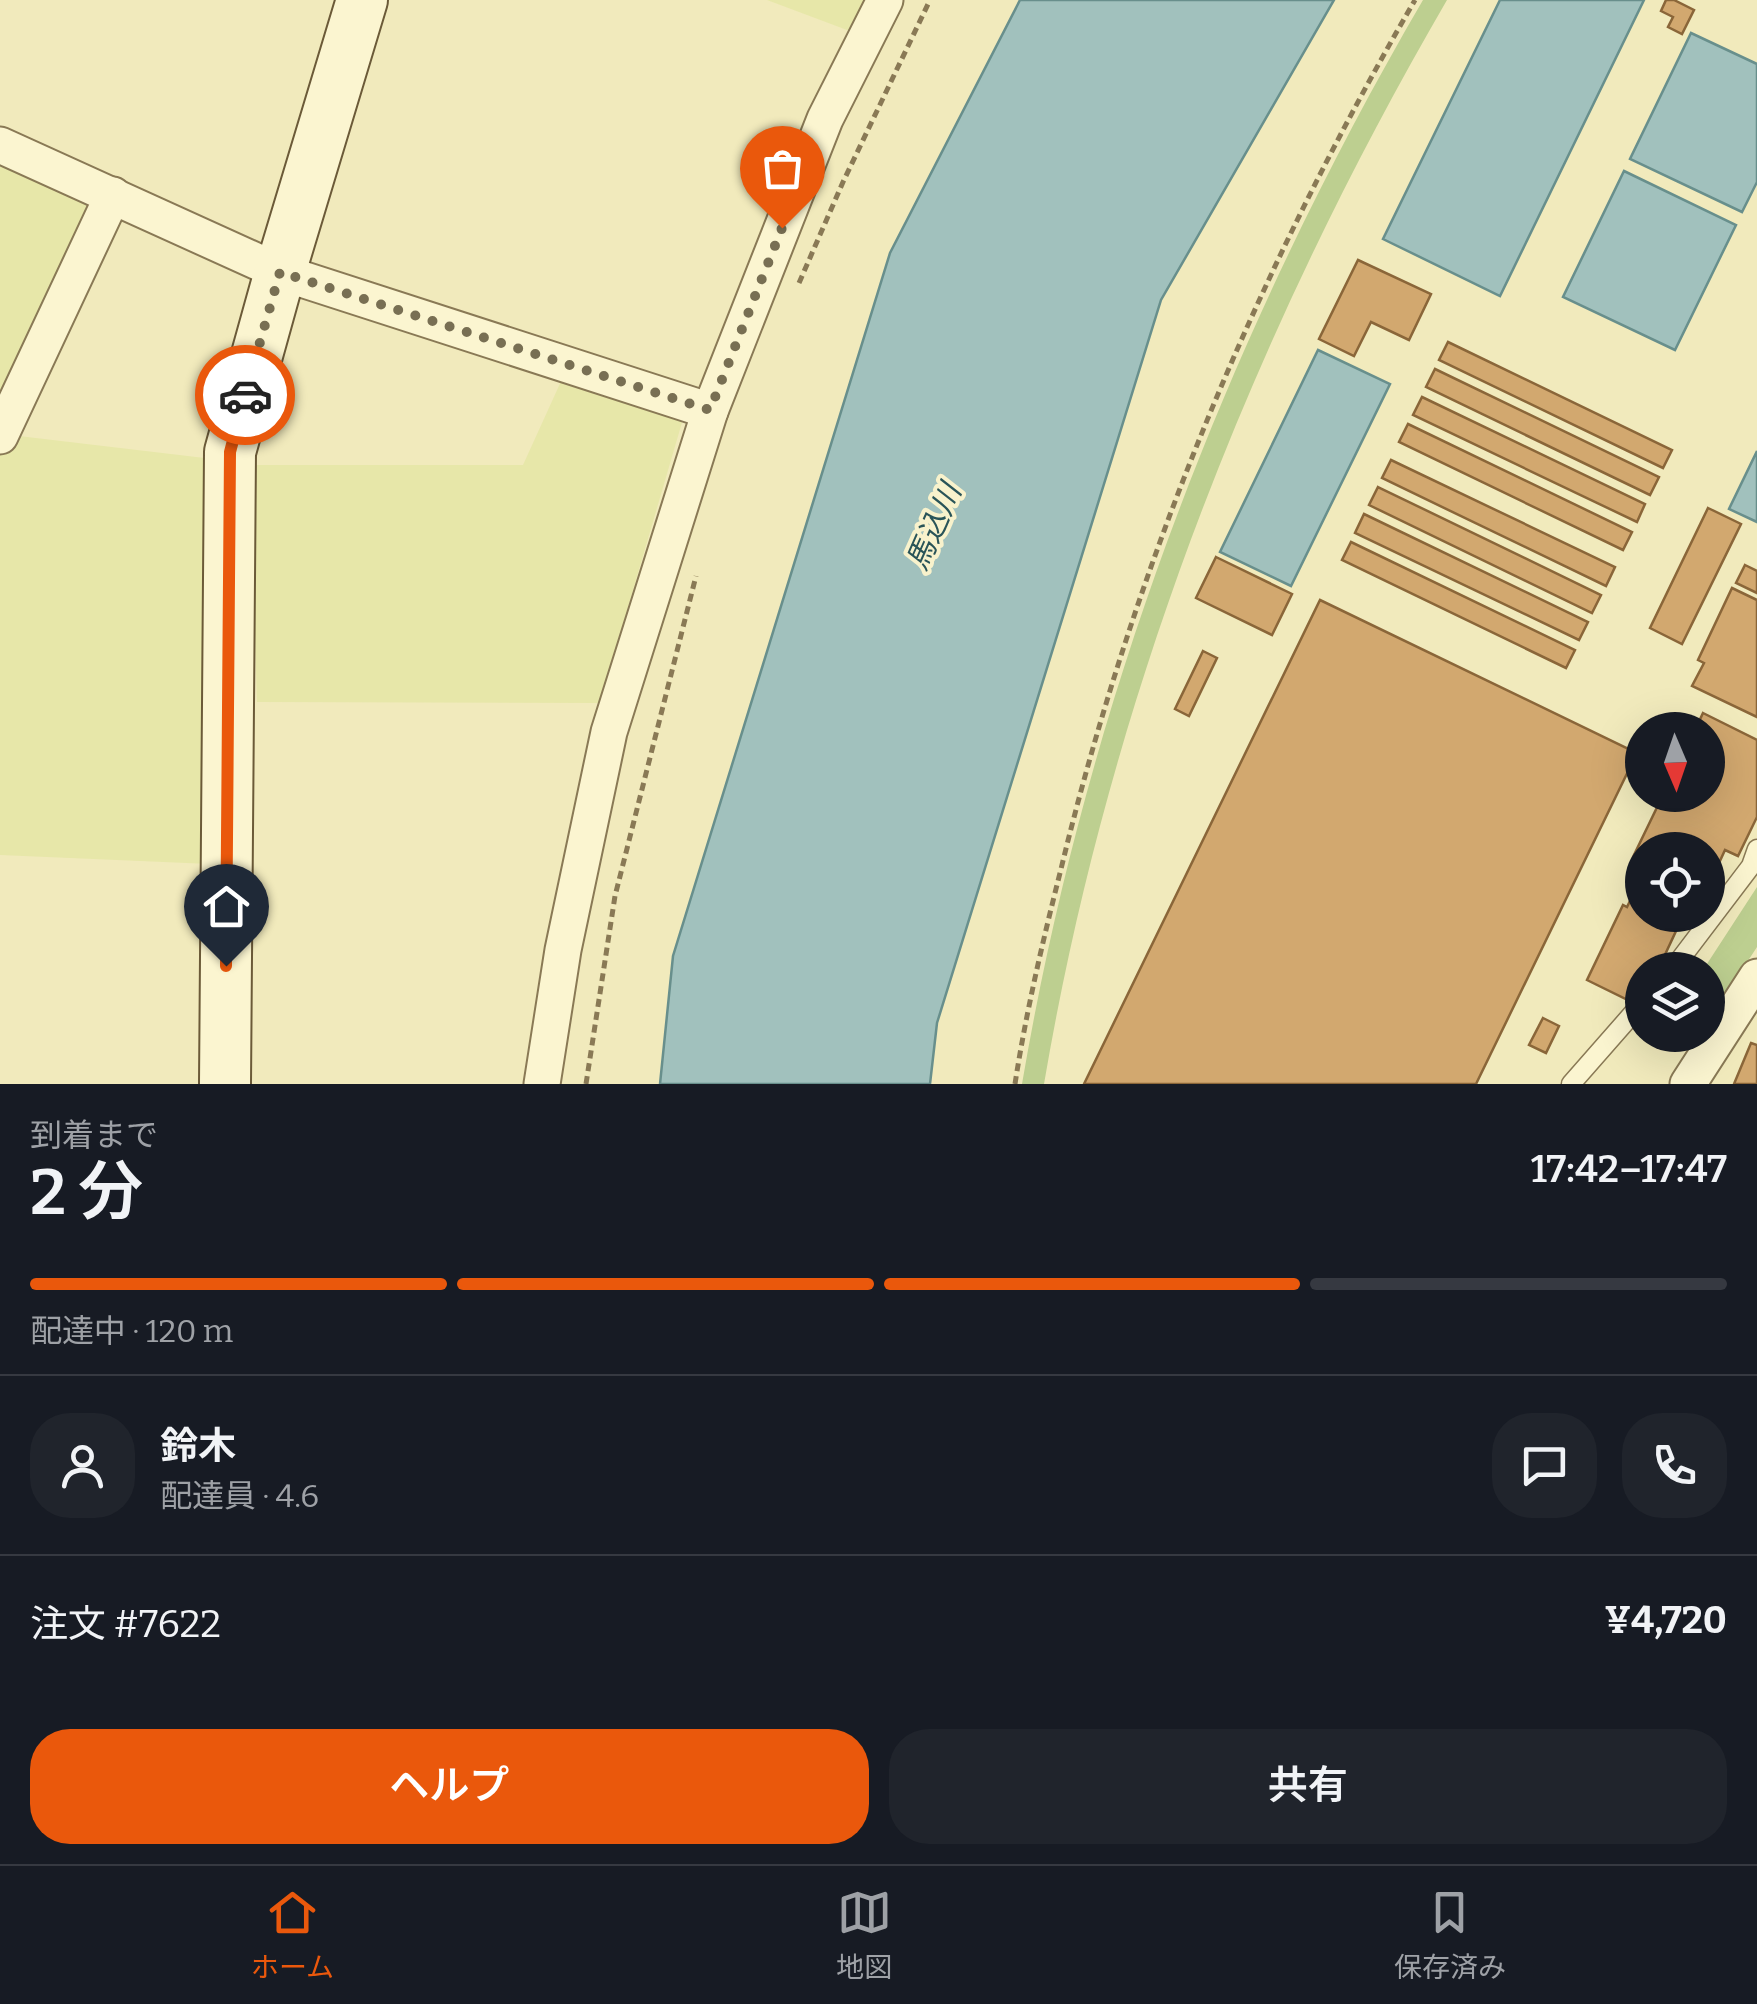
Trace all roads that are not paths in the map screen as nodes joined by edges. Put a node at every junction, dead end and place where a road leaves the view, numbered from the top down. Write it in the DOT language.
graph roads {
  1 [pos="362,0"];
  2 [pos="885,0"];
  3 [pos="0,145"];
  4 [pos="113,195"];
  5 [pos="280,272"];
  6 [pos="710,410"];
  7 [pos="0,436"];
  8 [pos="1757,849"];
  9 [pos="1686,952"];
  10 [pos="1757,977"];
  11 [pos="1625,1023"];
  12 [pos="225,1084"];
  13 [pos="542,1084"];
  14 [pos="1571,1084"];
  15 [pos="1688,1084"];
  1 -- 5 [label="street"];
  2 -- 6 [label="street"];
  3 -- 4 [label="street"];
  4 -- 5 [label="street"];
  4 -- 7 [label="street"];
  5 -- 6 [label="street"];
  5 -- 12 [label="street"];
  6 -- 13 [label="street"];
  8 -- 9 [label="lane"];
  10 -- 15 [label="street"];
  11 -- 14 [label="lane"];
}
